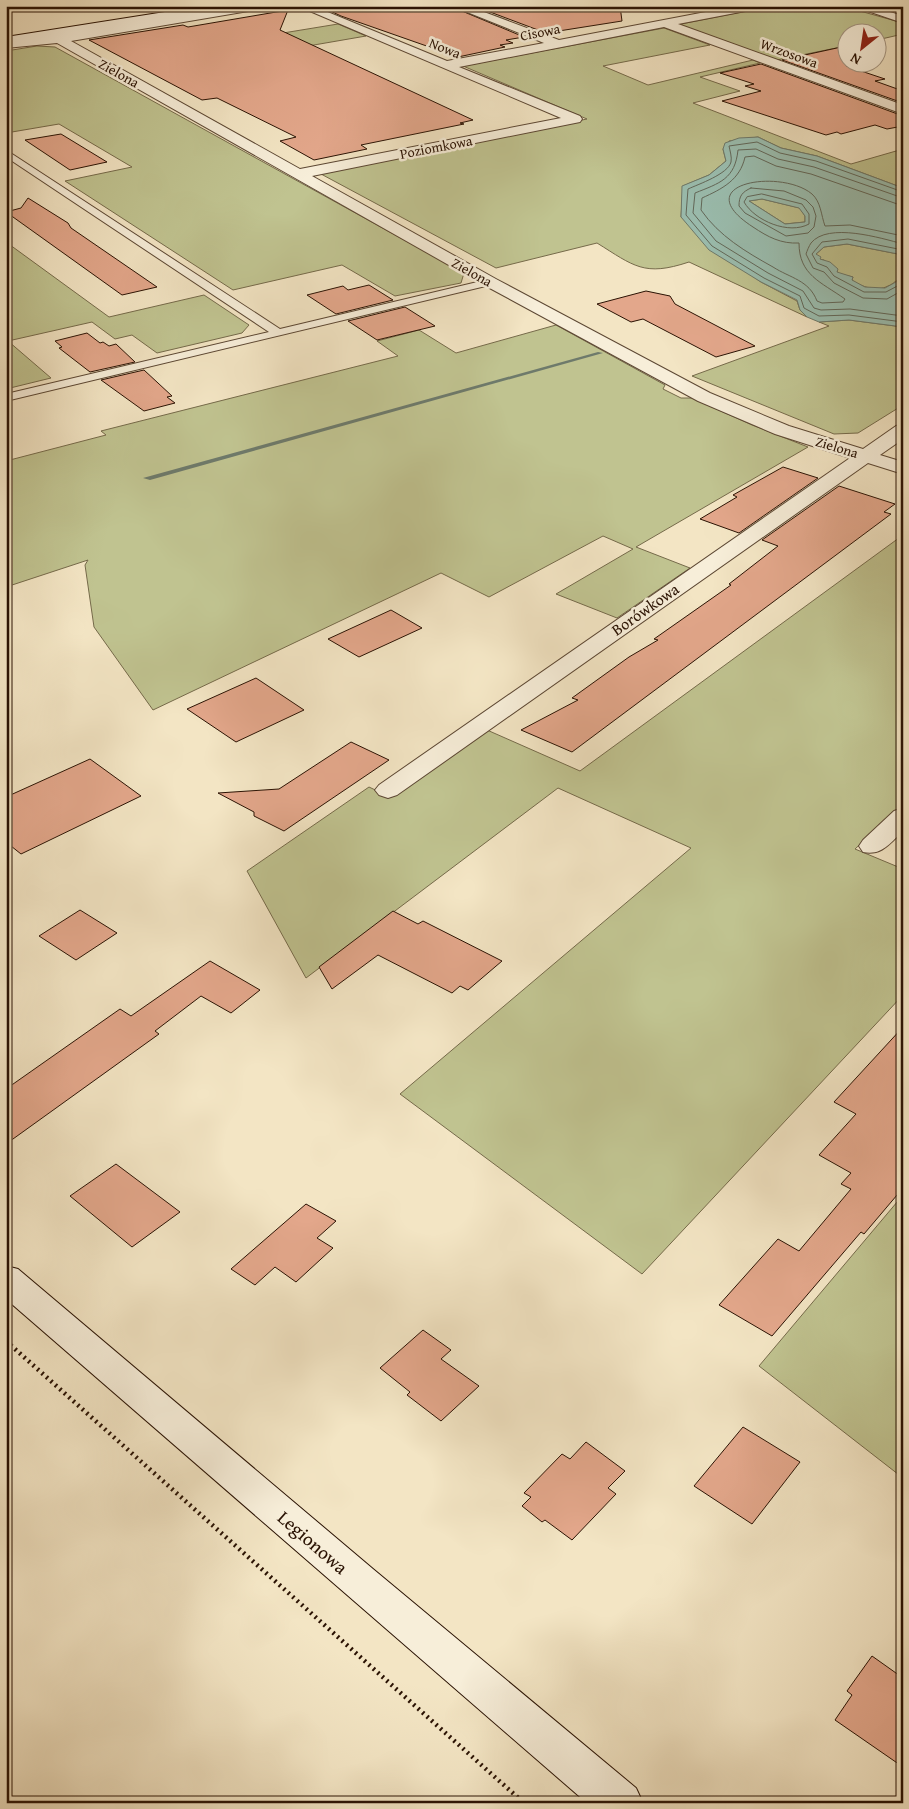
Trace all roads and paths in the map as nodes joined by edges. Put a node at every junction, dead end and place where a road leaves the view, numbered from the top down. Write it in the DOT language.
graph roads {
  1 [pos="187,6"];
  2 [pos="226,6"];
  3 [pos="260,6"];
  4 [pos="303,6"];
  5 [pos="457,6"];
  6 [pos="756,6"];
  7 [pos="858,6"];
  8 [pos="731,8"];
  9 [pos="903,20"];
  10 [pos="664,24"];
  11 [pos="6,35"];
  12 [pos="59,39"];
  13 [pos="6,42"];
  14 [pos="558,44"];
  15 [pos="448,65"];
  16 [pos="903,110"];
  17 [pos="575,119"];
  18 [pos="6,153"];
  19 [pos="298,174"];
  20 [pos="490,282"];
  21 [pos="278,333"];
  22 [pos="6,398"];
  23 [pos="903,430"];
  24 [pos="864,456"];
  25 [pos="903,468"];
  26 [pos="388,790"];
  27 [pos="903,816"];
  28 [pos="872,846"];
  29 [pos="6,1278"];
  30 [pos="6,1341"];
  31 [pos="524,1803"];
  32 [pos="621,1803"];
  1 -- 11 [label="street"];
  2 -- 13 [label="street"];
  3 -- 12 [label="street"];
  4 -- 15 [label="street, Nowa"];
  5 -- 14 [label="street"];
  6 -- 8 [label="street, Cisowa"];
  7 -- 9 [label="street"];
  8 -- 10 [label="street, Cisowa"];
  10 -- 14 [label="street, Cisowa"];
  10 -- 16 [label="street, Wrzosowa"];
  12 -- 13 [label="street"];
  12 -- 19 [label="street, Zielona"];
  14 -- 15 [label="street, Cisowa"];
  15 -- 17 [label="street, Nowa"];
  17 -- 19 [label="street, Poziomkowa"];
  18 -- 21 [label="lane"];
  19 -- 20 [label="street, Zielona"];
  20 -- 21 [label="lane"];
  20 -- 24 [label="street, Zielona"];
  21 -- 22 [label="lane"];
  23 -- 24 [label="street, Borówkowa"];
  24 -- 25 [label="street, Zielona"];
  24 -- 26 [label="street, Borówkowa"];
  27 -- 28 [label="street"];
  29 -- 32 [label="street, Legionowa"];
  30 -- 31 [label="path"];
}
